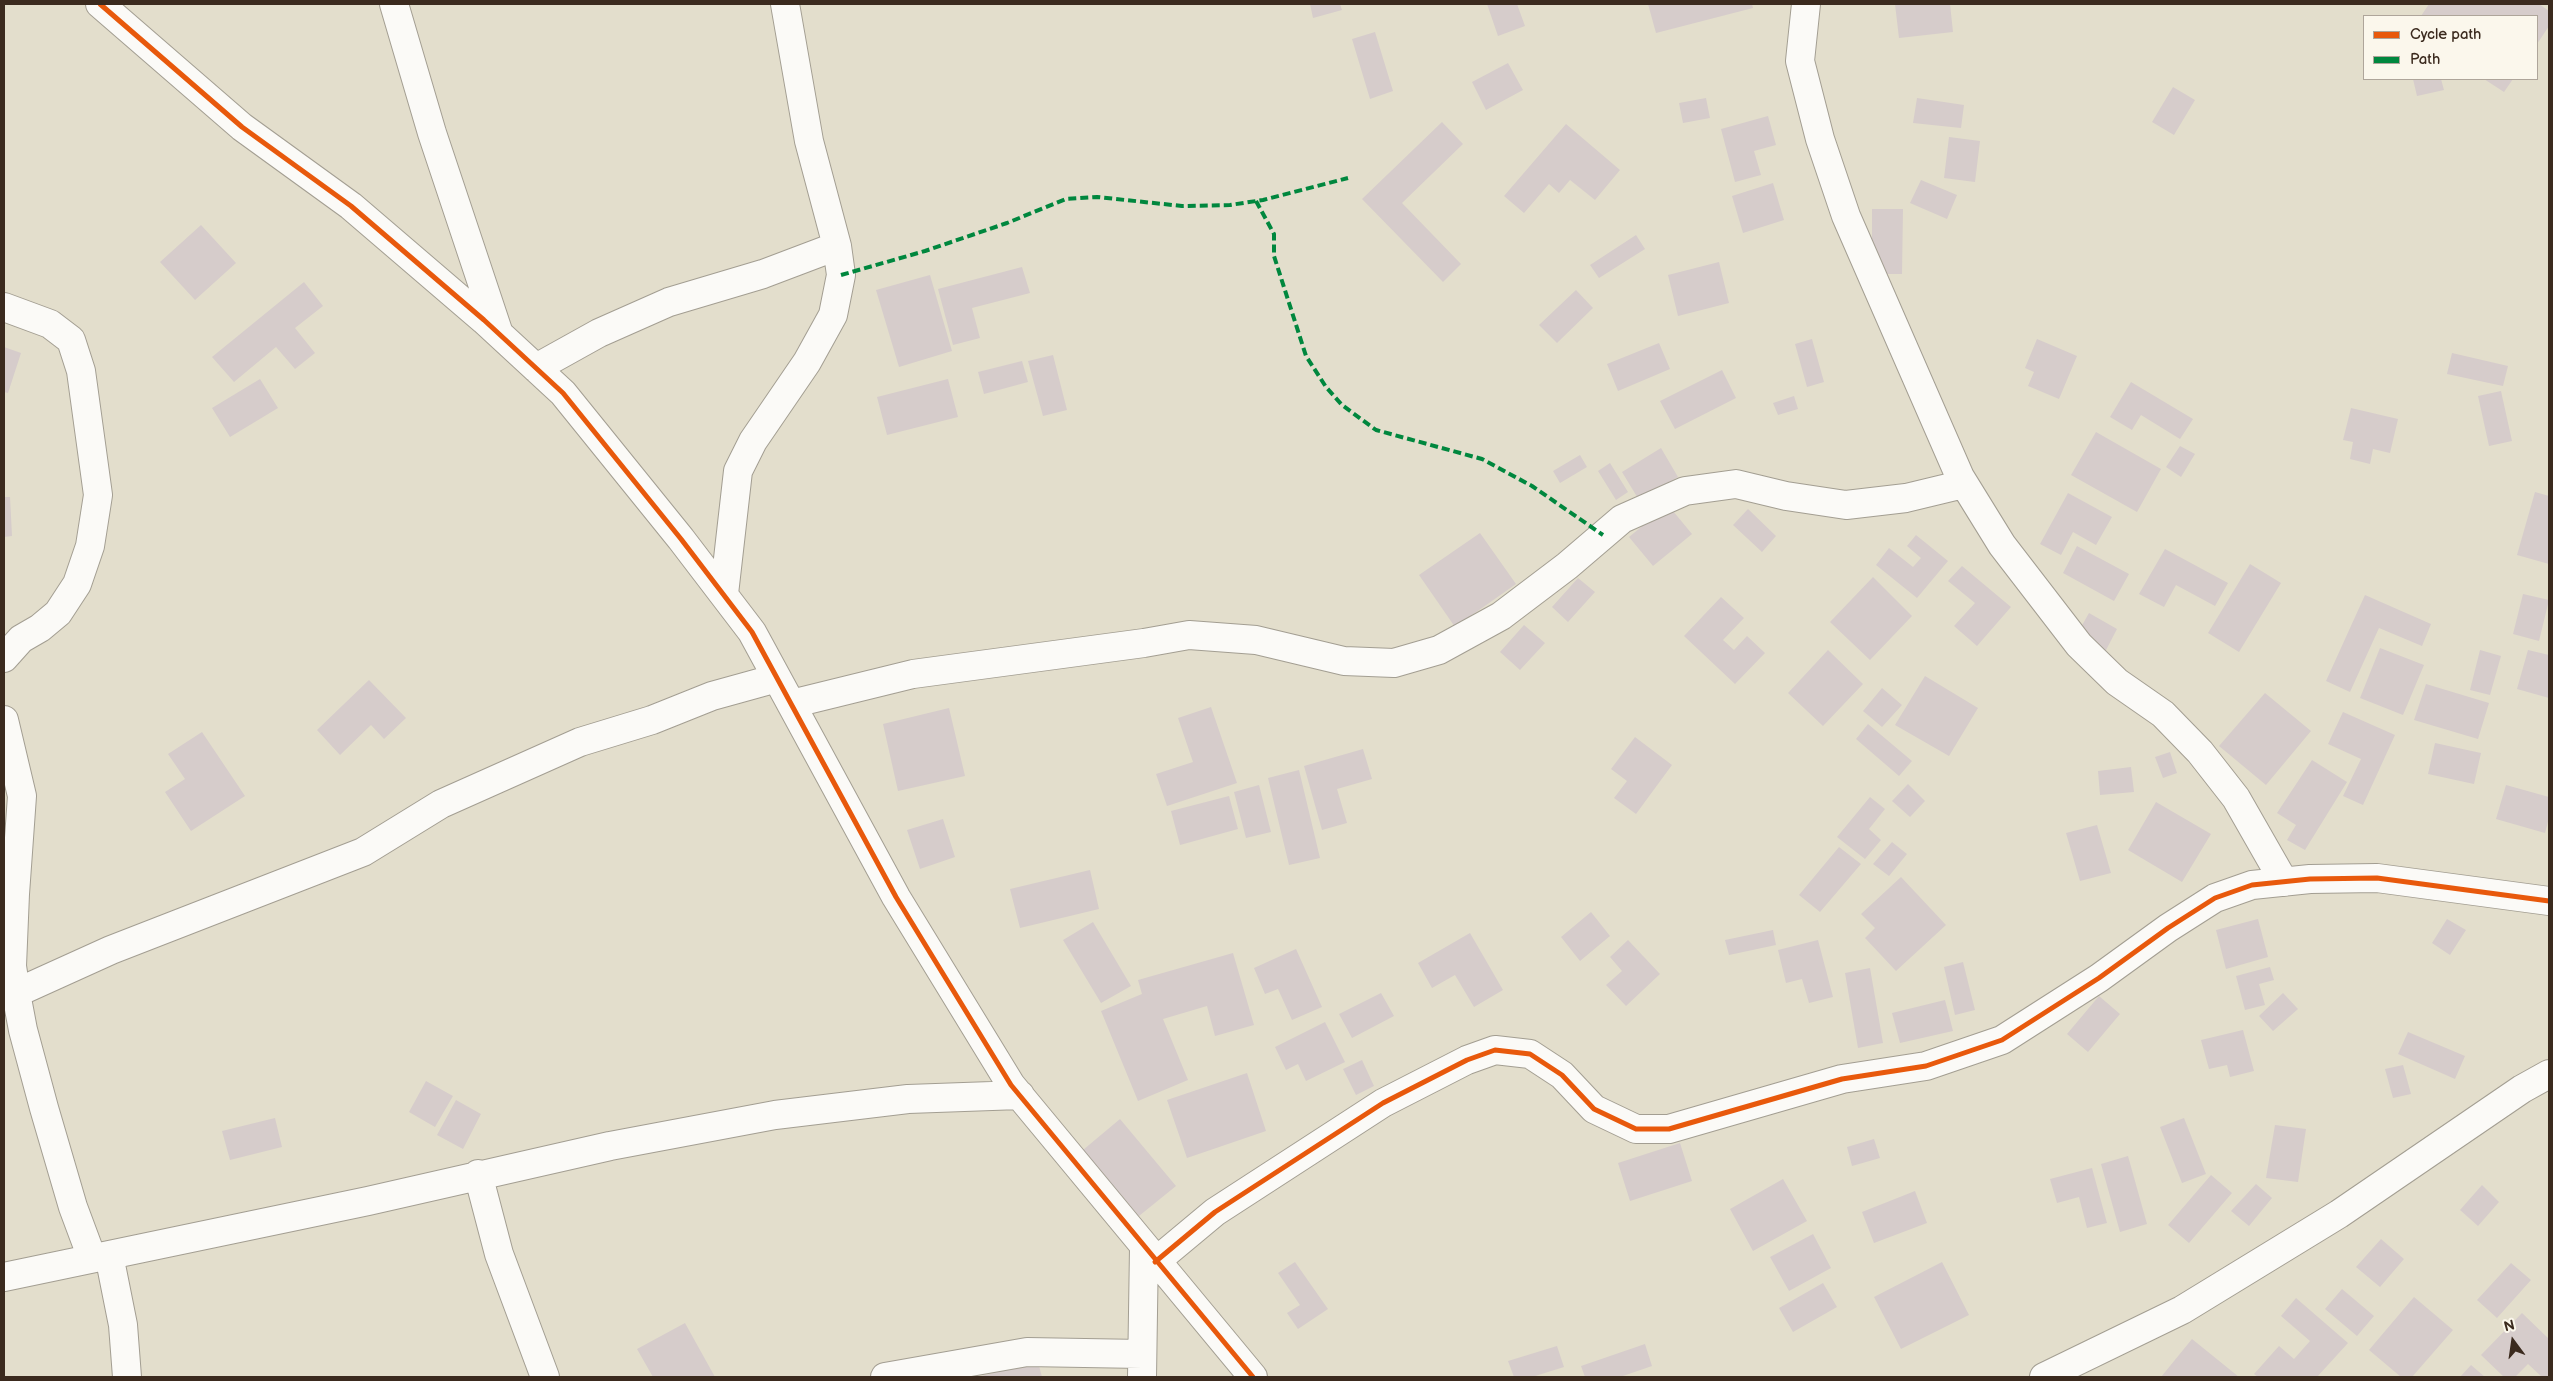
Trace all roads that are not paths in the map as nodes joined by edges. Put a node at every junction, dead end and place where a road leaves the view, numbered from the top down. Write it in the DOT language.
graph roads {
  1 [pos="394,4"];
  2 [pos="785,4"];
  3 [pos="1806,4"];
  4 [pos="115,9"];
  5 [pos="837,246"];
  6 [pos="4,307"];
  7 [pos="499,334"];
  8 [pos="536,368"];
  9 [pos="1964,484"];
  10 [pos="724,594"];
  11 [pos="4,658"];
  12 [pos="777,678"];
  13 [pos="792,704"];
  14 [pos="4,720"];
  15 [pos="2284,882"];
  16 [pos="2549,901"];
  17 [pos="16,993"];
  18 [pos="2549,1074"];
  19 [pos="1020,1096"];
  20 [pos="478,1174"];
  21 [pos="1149,1255"];
  22 [pos="100,1257"];
  23 [pos="4,1277"];
  24 [pos="1142,1366"];
  25 [pos="128,1377"];
  26 [pos="546,1377"];
  27 [pos="885,1377"];
  28 [pos="1252,1377"];
  29 [pos="2044,1377"];
  1 -- 7 [label="street"];
  2 -- 5 [label="street"];
  3 -- 9 [label="street"];
  4 -- 7 [label="street"];
  5 -- 8 [label="street"];
  5 -- 10 [label="street"];
  6 -- 11 [label="street"];
  7 -- 8 [label="street"];
  8 -- 10 [label="street"];
  9 -- 13 [label="street"];
  9 -- 15 [label="street"];
  10 -- 12 [label="street"];
  12 -- 13 [label="street"];
  12 -- 17 [label="street"];
  13 -- 19 [label="street"];
  14 -- 17 [label="street"];
  15 -- 16 [label="street"];
  15 -- 21 [label="street"];
  17 -- 22 [label="street"];
  18 -- 29 [label="street"];
  19 -- 20 [label="street"];
  19 -- 21 [label="street"];
  20 -- 22 [label="street"];
  20 -- 26 [label="street"];
  21 -- 24 [label="street"];
  21 -- 28 [label="street"];
  22 -- 23 [label="street"];
  22 -- 25 [label="street"];
  24 -- 27 [label="street"];
}
